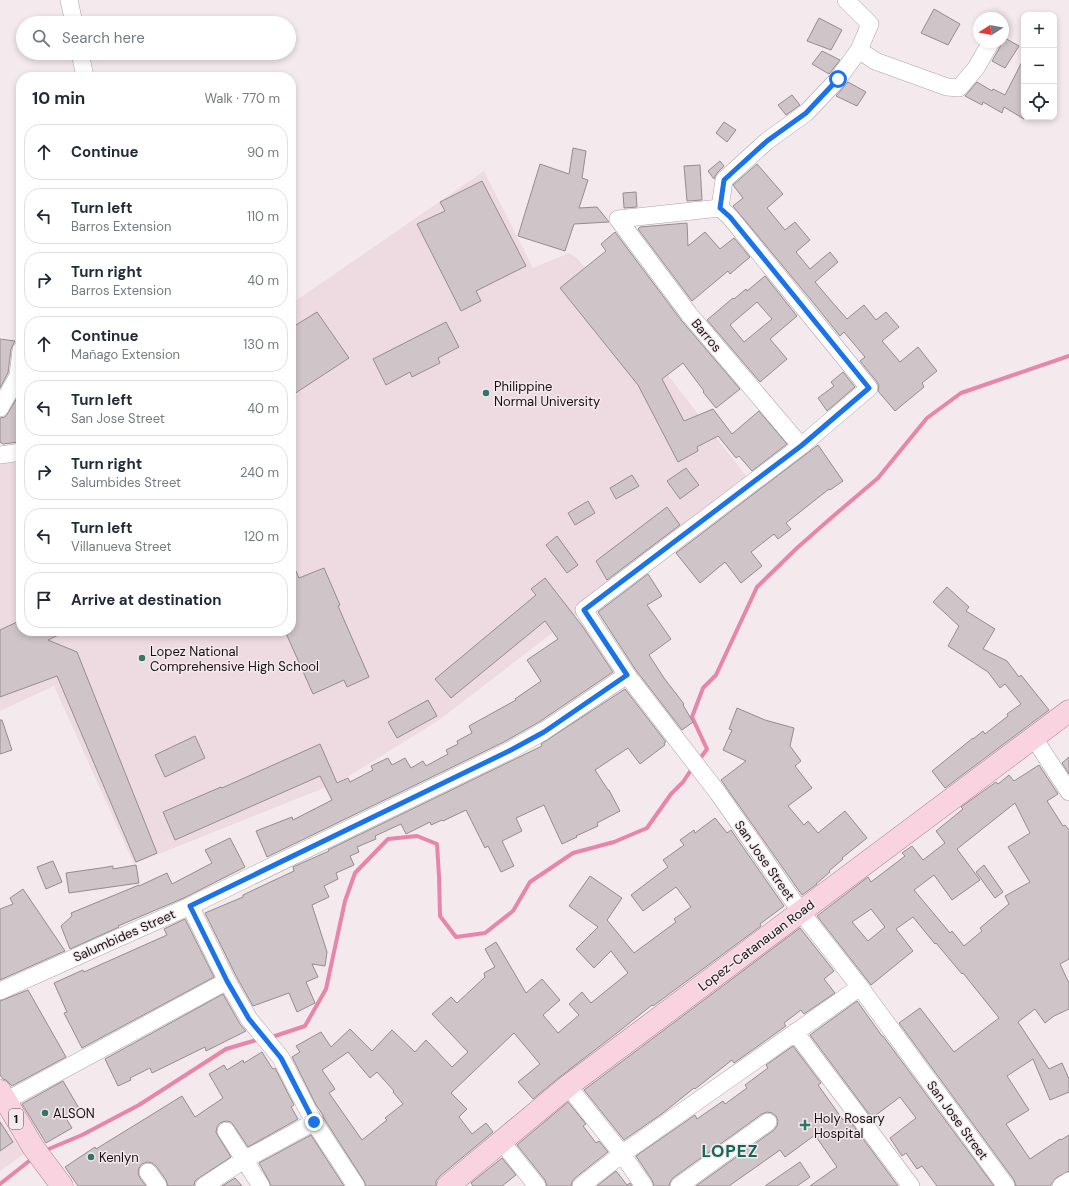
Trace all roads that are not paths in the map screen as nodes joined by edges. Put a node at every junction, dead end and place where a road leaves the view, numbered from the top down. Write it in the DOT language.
graph roads {
  1 [pos="70,0"];
  2 [pos="846,0"];
  3 [pos="73,16"];
  4 [pos="987,48"];
  5 [pos="859,50"];
  6 [pos="81,60"];
  7 [pos="84,72"];
  8 [pos="720,208"];
  9 [pos="16,380"];
  10 [pos="0,408"];
  11 [pos="801,446"];
  12 [pos="16,453"];
  13 [pos="0,455"];
  14 [pos="627,675"];
  15 [pos="1069,711"];
  16 [pos="1034,738"];
  17 [pos="1069,792"];
  18 [pos="190,906"];
  19 [pos="801,912"];
  20 [pos="227,981"];
  21 [pos="860,987"];
  22 [pos="0,991"];
  23 [pos="795,1032"];
  24 [pos="568,1086"];
  25 [pos="2,1099"];
  26 [pos="314,1122"];
  27 [pos="768,1122"];
  28 [pos="226,1131"];
  29 [pos="501,1141"];
  30 [pos="622,1154"];
  31 [pos="244,1160"];
  32 [pos="148,1172"];
  33 [pos="56,1178"];
  34 [pos="1069,1181"];
  35 [pos="158,1186"];
  36 [pos="204,1186"];
  37 [pos="261,1186"];
  38 [pos="356,1186"];
  39 [pos="448,1186"];
  40 [pos="537,1186"];
  41 [pos="581,1186"];
  42 [pos="644,1186"];
  43 [pos="678,1186"];
  44 [pos="911,1186"];
  45 [pos="1006,1186"];
  46 [pos="1061,1186"];
  1 -- 3 [label="street"];
  2 -- 5 [label="street"];
  4 -- 5 [label="street"];
  5 -- 8 [label="street"];
  6 -- 7 [label="street"];
  8 -- 11 [label="street"];
  8 -- 11 [label="street, Barros"];
  9 -- 10 [label="street"];
  11 -- 14 [label="street, San Jose Street"];
  12 -- 13 [label="street"];
  14 -- 18 [label="street, Salumbides Street"];
  14 -- 19 [label="street, San Jose Street"];
  15 -- 16 [label="main road, Lopez-Catanauan Road"];
  16 -- 17 [label="street"];
  16 -- 19 [label="main road, Lopez-Catanauan Road"];
  18 -- 20 [label="street"];
  18 -- 22 [label="street, Salumbides Street"];
  19 -- 21 [label="street, San Jose Street"];
  19 -- 24 [label="main road, Lopez-Catanauan Road"];
  20 -- 25 [label="street"];
  20 -- 26 [label="street"];
  21 -- 23 [label="street"];
  21 -- 45 [label="street, San Jose Street"];
  23 -- 30 [label="street"];
  23 -- 44 [label="street"];
  24 -- 29 [label="main road, Lopez-Catanauan Road"];
  24 -- 30 [label="street"];
  25 -- 33 [label="main road, 1"];
  26 -- 31 [label="street"];
  26 -- 38 [label="street"];
  27 -- 43 [label="street"];
  28 -- 31 [label="street"];
  29 -- 39 [label="main road, Lopez-Catanauan Road"];
  29 -- 40 [label="street"];
  30 -- 41 [label="street"];
  30 -- 42 [label="street"];
  31 -- 36 [label="street"];
  31 -- 37 [label="street"];
  32 -- 35 [label="street"];
  34 -- 46 [label="street"];
}
